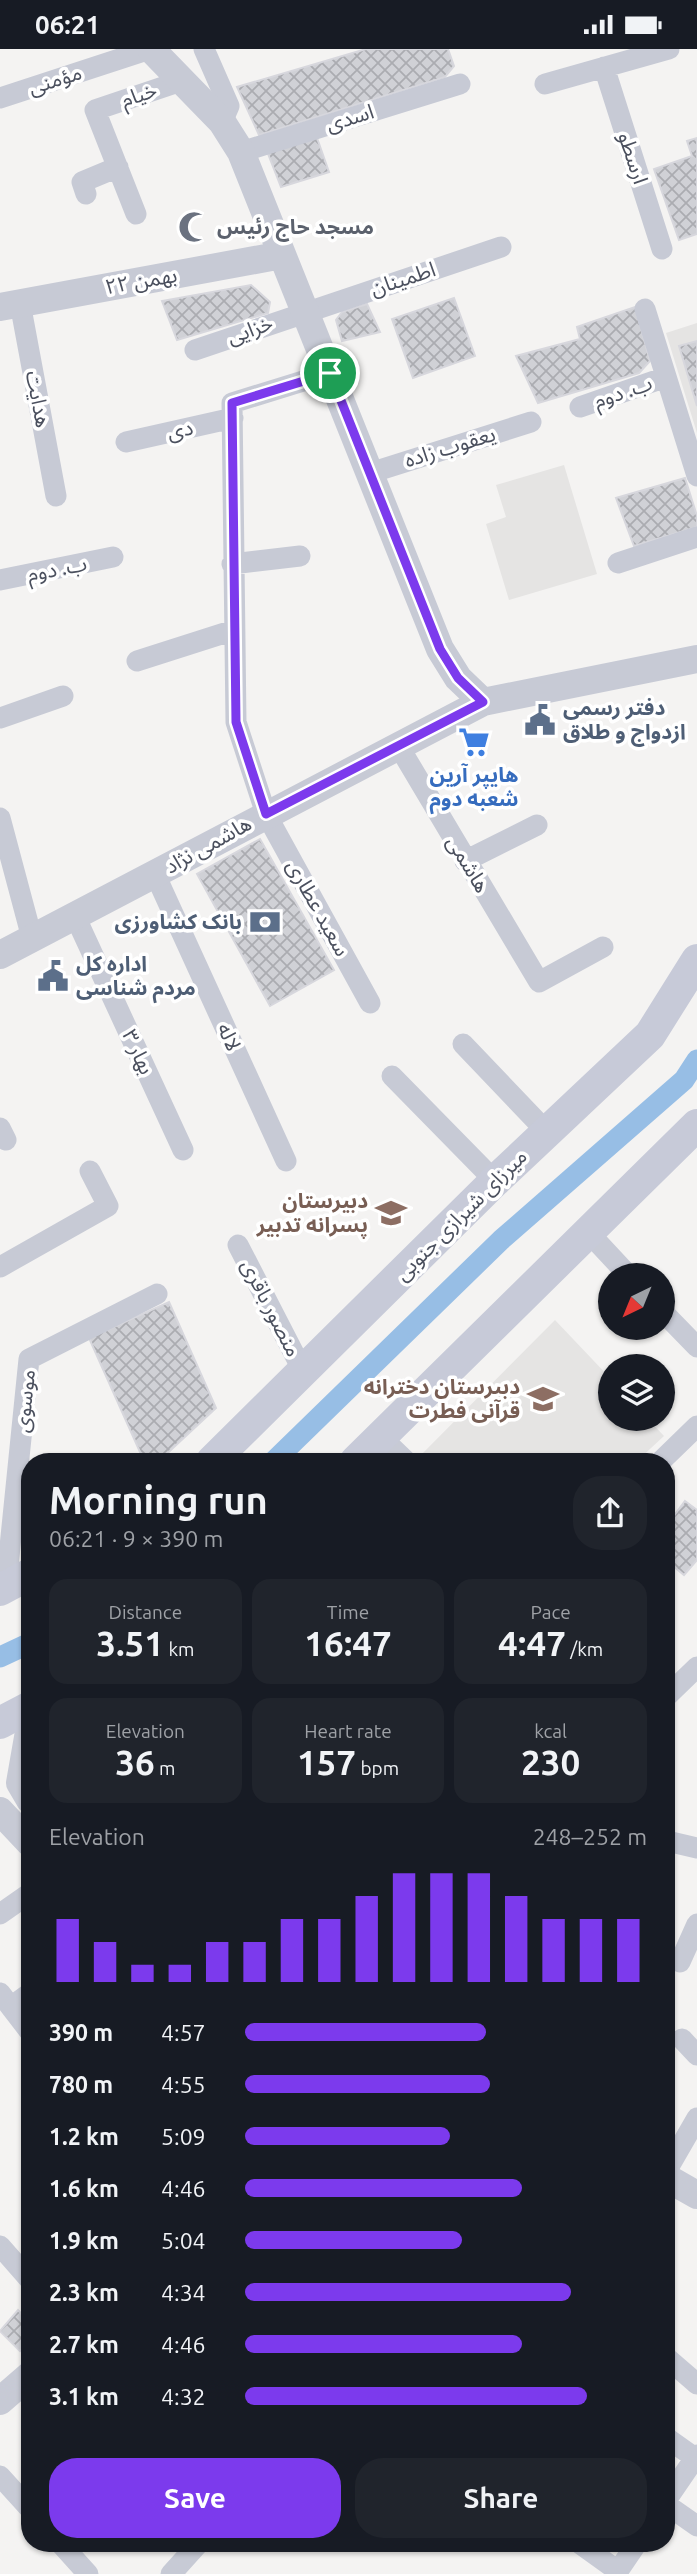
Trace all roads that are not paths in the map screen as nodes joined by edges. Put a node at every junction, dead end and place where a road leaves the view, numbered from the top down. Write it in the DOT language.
graph roads {
  1 [pos="151,49"];
  2 [pos="204,49"];
  3 [pos="669,49"];
  4 [pos="604,67"];
  5 [pos="184,80"];
  6 [pos="460,84"];
  7 [pos="545,84"];
  8 [pos="0,98"];
  9 [pos="222,123"];
  10 [pos="241,152"];
  11 [pos="118,167"];
  12 [pos="86,194"];
  13 [pos="136,214"];
  14 [pos="501,247"];
  15 [pos="662,249"];
  16 [pos="282,255"];
  17 [pos="10,305"];
  18 [pos="645,309"];
  19 [pos="305,310"];
  20 [pos="195,350"];
  21 [pos="330,373"];
  22 [pos="666,377"];
  23 [pos="580,407"];
  24 [pos="233,418"];
  25 [pos="531,422"];
  26 [pos="126,442"];
  27 [pos="370,473"];
  28 [pos="697,476"];
  29 [pos="56,496"];
  30 [pos="697,537"];
  31 [pos="113,557"];
  32 [pos="300,557"];
  33 [pos="618,563"];
  34 [pos="232,564"];
  35 [pos="0,580"];
  36 [pos="234,631"];
  37 [pos="697,659"];
  38 [pos="137,661"];
  39 [pos="63,697"];
  40 [pos="483,702"];
  41 [pos="0,718"];
  42 [pos="398,745"];
  43 [pos="266,814"];
  44 [pos="0,818"];
  45 [pos="537,825"];
  46 [pos="466,861"];
  47 [pos="155,874"];
  48 [pos="75,916"];
  49 [pos="32,938"];
  50 [pos="603,947"];
  51 [pos="0,955"];
  52 [pos="697,960"];
  53 [pos="370,1003"];
  54 [pos="463,1044"];
  55 [pos="392,1076"];
  56 [pos="697,1125"];
  57 [pos="547,1131"];
  58 [pos="183,1150"];
  59 [pos="286,1161"];
  60 [pos="90,1171"];
  61 [pos="495,1181"];
  62 [pos="588,1232"];
  63 [pos="238,1245"];
  64 [pos="617,1263"];
  65 [pos="0,1267"];
  66 [pos="157,1294"];
  67 [pos="676,1325"];
  68 [pos="697,1347"];
  69 [pos="303,1371"];
  70 [pos="697,1426"];
  71 [pos="381,1437"];
  72 [pos="22,1453"];
  73 [pos="220,1453"];
  74 [pos="364,1453"];
  75 [pos="398,1453"];
  76 [pos="669,1453"];
  77 [pos="21,1464"];
  78 [pos="12,1583"];
  79 [pos="697,1667"];
  80 [pos="675,1683"];
  81 [pos="0,1706"];
  82 [pos="21,1706"];
  83 [pos="21,1711"];
  84 [pos="0,1723"];
  85 [pos="21,1768"];
  86 [pos="17,1786"];
  87 [pos="0,1811"];
  88 [pos="21,1833"];
  89 [pos="675,1843"];
  90 [pos="697,1848"];
  91 [pos="21,1899"];
  92 [pos="0,1914"];
  93 [pos="697,1924"];
  94 [pos="680,1962"];
  95 [pos="5,2000"];
  96 [pos="21,2020"];
  97 [pos="681,2039"];
  98 [pos="697,2055"];
  99 [pos="697,2118"];
  100 [pos="675,2156"];
  101 [pos="675,2183"];
  102 [pos="697,2195"];
  103 [pos="0,2246"];
  104 [pos="21,2270"];
  105 [pos="675,2365"];
  106 [pos="21,2383"];
  107 [pos="697,2384"];
  108 [pos="0,2401"];
  109 [pos="675,2443"];
  110 [pos="696,2456"];
  111 [pos="0,2476"];
  112 [pos="675,2487"];
  113 [pos="21,2499"];
  114 [pos="675,2511"];
  115 [pos="697,2526"];
  116 [pos="68,2552"];
  117 [pos="192,2552"];
  118 [pos="590,2552"];
  119 [pos="631,2552"];
  120 [pos="617,2573"];
  121 [pos="88,2574"];
  122 [pos="171,2574"];
  1 -- 5 [label="street"];
  1 -- 8 [label="street, مؤمنی"];
  2 -- 9 [label="street"];
  3 -- 4 [label="street"];
  4 -- 7 [label="street"];
  4 -- 15 [label="street, ارسطو"];
  5 -- 9 [label="street"];
  5 -- 11 [label="street, خیام"];
  6 -- 10 [label="street, اسدی"];
  9 -- 10 [label="street"];
  10 -- 16 [label="street"];
  11 -- 12 [label="street"];
  11 -- 13 [label="street"];
  14 -- 19 [label="street, اطمینان"];
  16 -- 17 [label="street, ۲۲ بهمن"];
  16 -- 19 [label="street"];
  17 -- 29 [label="street, هدایت"];
  18 -- 22 [label="street"];
  19 -- 20 [label="street, خزایی"];
  19 -- 21 [label="street"];
  21 -- 24 [label="street"];
  21 -- 27 [label="street"];
  22 -- 23 [label="street, ب. دوم"];
  22 -- 28 [label="street"];
  24 -- 26 [label="street, دی"];
  24 -- 34 [label="street, سعید عطاری"];
  25 -- 27 [label="street, یعقوب زاده"];
  27 -- 40 [label="street"];
  30 -- 33 [label="street"];
  31 -- 35 [label="street, ب. دوم"];
  32 -- 34 [label="street"];
  34 -- 36 [label="street, سعید عطاری"];
  36 -- 38 [label="street"];
  36 -- 43 [label="street, سعید عطاری"];
  37 -- 40 [label="street, هاشمی نژاد"];
  39 -- 41 [label="street"];
  40 -- 42 [label="street, هاشمی نژاد"];
  42 -- 43 [label="street, هاشمی نژاد"];
  42 -- 46 [label="street, هاشمی"];
  43 -- 47 [label="street, هاشمی نژاد"];
  43 -- 53 [label="street, سعید عطاری"];
  44 -- 49 [label="street"];
  45 -- 46 [label="street"];
  46 -- 50 [label="street, هاشمی"];
  47 -- 48 [label="street, هاشمی نژاد"];
  47 -- 59 [label="street, لاله"];
  48 -- 49 [label="street, هاشمی نژاد"];
  48 -- 58 [label="street, بهار ۳"];
  49 -- 51 [label="street, هاشمی نژاد"];
  52 -- 57 [label="main road, میرزای شیرازی جنوبی"];
  54 -- 57 [label="street"];
  55 -- 61 [label="street"];
  56 -- 62 [label="main road"];
  57 -- 61 [label="main road, میرزای شیرازی جنوبی"];
  60 -- 65 [label="street"];
  61 -- 69 [label="main road, میرزای شیرازی جنوبی"];
  62 -- 64 [label="street"];
  62 -- 71 [label="main road"];
  63 -- 69 [label="street, منصور باقری"];
  66 -- 72 [label="street, موسوی"];
  67 -- 68 [label="street"];
  69 -- 73 [label="main road, میرزای شیرازی جنوبی"];
  70 -- 76 [label="street"];
  71 -- 74 [label="main road"];
  71 -- 75 [label="street"];
  77 -- 78 [label="street, موسوی"];
  79 -- 80 [label="street"];
  81 -- 82 [label="main road"];
  83 -- 84 [label="main road"];
  85 -- 86 [label="street"];
  87 -- 88 [label="street"];
  89 -- 90 [label="street"];
  91 -- 92 [label="street"];
  93 -- 94 [label="street"];
  95 -- 96 [label="street"];
  97 -- 98 [label="street"];
  99 -- 100 [label="street"];
  101 -- 102 [label="street"];
  103 -- 104 [label="street"];
  105 -- 107 [label="street"];
  106 -- 108 [label="street"];
  109 -- 110 [label="street"];
  110 -- 112 [label="street"];
  111 -- 113 [label="street"];
  114 -- 115 [label="street"];
  116 -- 121 [label="street"];
  117 -- 122 [label="street"];
  118 -- 120 [label="street"];
  119 -- 120 [label="street"];
}
